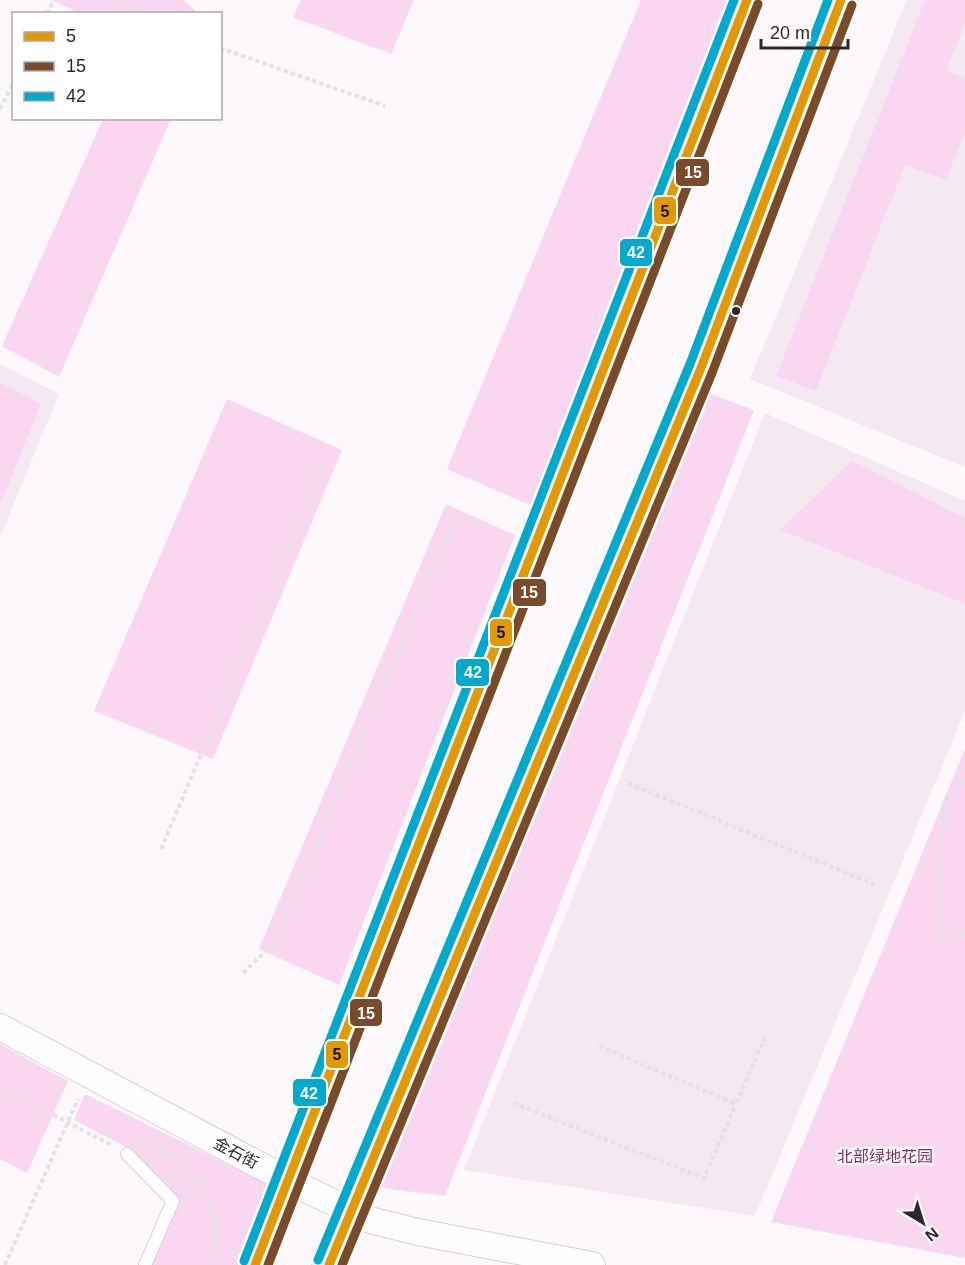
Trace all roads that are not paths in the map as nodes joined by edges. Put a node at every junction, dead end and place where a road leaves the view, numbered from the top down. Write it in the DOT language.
graph roads {
  1 [pos="747,0"];
  2 [pos="841,0"];
  3 [pos="0,1027"];
  4 [pos="127,1154"];
  5 [pos="289,1181"];
  6 [pos="351,1212"];
  7 [pos="145,1265"];
  8 [pos="255,1265"];
  9 [pos="329,1265"];
  10 [pos="592,1265"];
  1 -- 5 [label="main road"];
  2 -- 6 [label="main road"];
  3 -- 5 [label="street, 金石街"];
  4 -- 7 [label="lane"];
  5 -- 6 [label="street, 金石街"];
  5 -- 8 [label="main road"];
  6 -- 9 [label="main road"];
  6 -- 10 [label="street, 金石街"];
}
